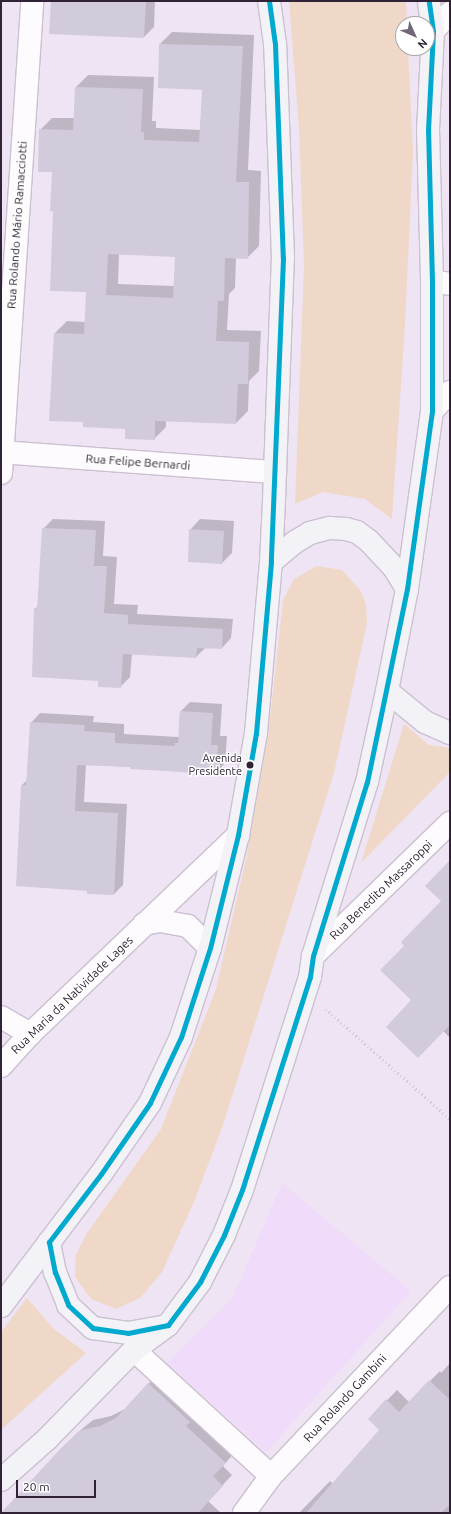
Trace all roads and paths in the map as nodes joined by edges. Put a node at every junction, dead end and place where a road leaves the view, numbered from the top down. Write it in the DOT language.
graph roads {
  1 [pos="32,1"];
  2 [pos="269,1"];
  3 [pos="429,1"];
  4 [pos="450,13"];
  5 [pos="431,16"];
  6 [pos="435,29"];
  7 [pos="432,56"];
  8 [pos="441,282"];
  9 [pos="450,392"];
  10 [pos="432,410"];
  11 [pos="1,459"];
  12 [pos="275,472"];
  13 [pos="271,562"];
  14 [pos="407,589"];
  15 [pos="387,691"];
  16 [pos="450,733"];
  17 [pos="450,823"];
  18 [pos="238,835"];
  19 [pos="144,924"];
  20 [pos="210,948"];
  21 [pos="311,967"];
  22 [pos="1,1017"];
  23 [pos="30,1034"];
  24 [pos="1,1066"];
  25 [pos="450,1119"];
  26 [pos="49,1242"];
  27 [pos="450,1287"];
  28 [pos="1,1306"];
  29 [pos="168,1325"];
  30 [pos="134,1350"];
  31 [pos="272,1476"];
  32 [pos="1,1480"];
  33 [pos="244,1513"];
  1 -- 11 [label="street, Rua Rolando Mário Ramacciotti"];
  2 -- 12 [label="main road"];
  3 -- 5 [label="main road"];
  4 -- 6 [label="street"];
  7 -- 8 [label="main road"];
  8 -- 10 [label="main road"];
  9 -- 10 [label="street"];
  10 -- 14 [label="main road"];
  11 -- 12 [label="street, Rua Felipe Bernardi"];
  12 -- 13 [label="main road"];
  13 -- 14 [label="main road"];
  13 -- 18 [label="main road"];
  14 -- 15 [label="main road"];
  15 -- 16 [label="main road"];
  15 -- 21 [label="main road"];
  17 -- 21 [label="street, Rua Benedito Massaroppi"];
  18 -- 19 [label="street, Rua Maria da Natividade Lages"];
  18 -- 20 [label="main road"];
  19 -- 20 [label="street"];
  19 -- 23 [label="street, Rua Maria da Natividade Lages"];
  20 -- 26 [label="main road"];
  21 -- 25 [label="path"];
  21 -- 29 [label="main road"];
  22 -- 23 [label="street"];
  23 -- 24 [label="street, Rua Maria da Natividade Lages"];
  26 -- 28 [label="main road"];
  26 -- 29 [label="main road"];
  27 -- 31 [label="street, Rua Rolando Gambini"];
  29 -- 30 [label="main road"];
  30 -- 31 [label="street"];
  30 -- 32 [label="main road"];
  31 -- 33 [label="street, Rua Rolando Gambini"];
}
